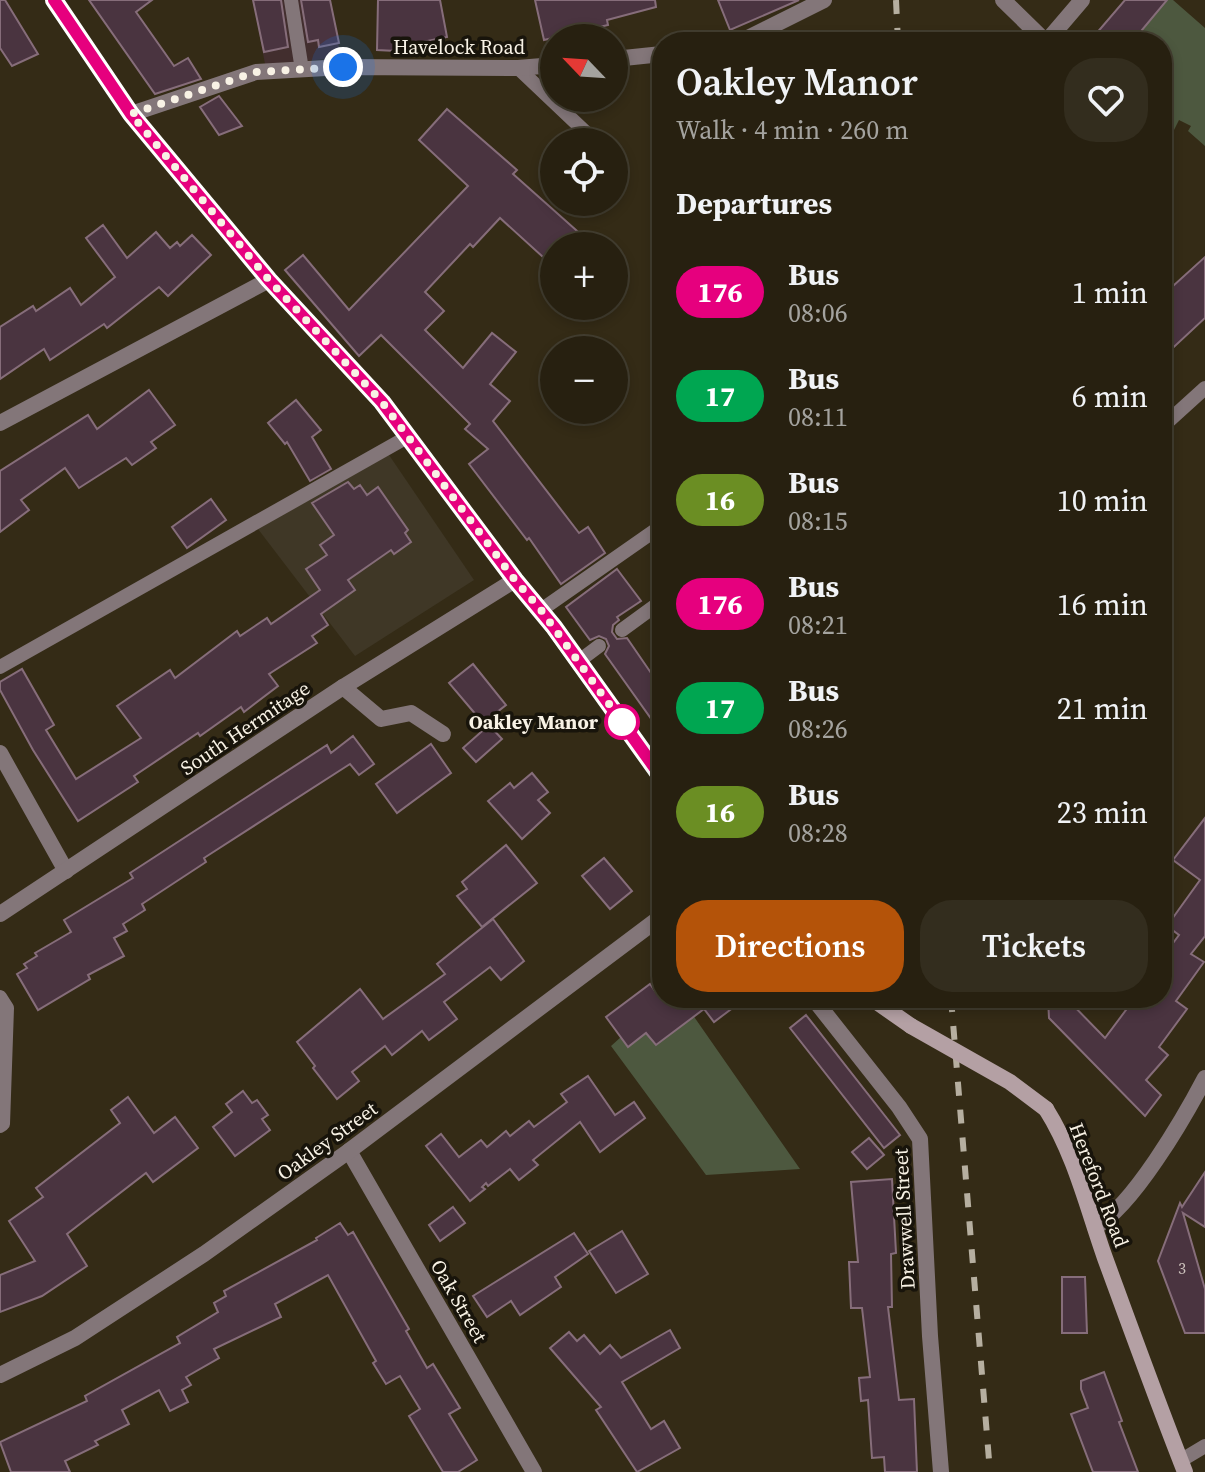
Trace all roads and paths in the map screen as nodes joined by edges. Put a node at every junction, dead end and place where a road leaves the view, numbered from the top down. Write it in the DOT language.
graph roads {
  1 [pos="54,0"];
  2 [pos="291,0"];
  3 [pos="824,0"];
  4 [pos="1003,0"];
  5 [pos="1082,0"];
  6 [pos="760,32"];
  7 [pos="1036,32"];
  8 [pos="1055,32"];
  9 [pos="652,55"];
  10 [pos="628,58"];
  11 [pos="540,66"];
  12 [pos="518,68"];
  13 [pos="302,70"];
  14 [pos="131,114"];
  15 [pos="581,128"];
  16 [pos="269,280"];
  17 [pos="1205,388"];
  18 [pos="1172,418"];
  19 [pos="0,423"];
  20 [pos="409,436"];
  21 [pos="652,532"];
  22 [pos="515,580"];
  23 [pos="652,608"];
  24 [pos="541,610"];
  25 [pos="622,630"];
  26 [pos="599,646"];
  27 [pos="579,661"];
  28 [pos="0,667"];
  29 [pos="343,687"];
  30 [pos="443,734"];
  31 [pos="0,753"];
  32 [pos="652,764"];
  33 [pos="66,871"];
  34 [pos="0,914"];
  35 [pos="652,924"];
  36 [pos="0,997"];
  37 [pos="821,1008"];
  38 [pos="885,1008"];
  39 [pos="1205,1078"];
  40 [pos="1198,1108"];
  41 [pos="0,1126"];
  42 [pos="349,1151"];
  43 [pos="1095,1227"];
  44 [pos="0,1375"];
  45 [pos="1205,1446"];
  46 [pos="1182,1466"];
  47 [pos="534,1472"];
  48 [pos="941,1472"];
  1 -- 14 [label="street"];
  2 -- 13 [label="lane"];
  3 -- 6 [label="street"];
  4 -- 7 [label="street"];
  5 -- 8 [label="street"];
  9 -- 10 [label="street"];
  11 -- 12 [label="street, Havelock Road"];
  12 -- 13 [label="street, Havelock Road"];
  12 -- 15 [label="lane"];
  13 -- 14 [label="street, Havelock Road"];
  14 -- 16 [label="street"];
  16 -- 19 [label="street"];
  16 -- 20 [label="street"];
  17 -- 18 [label="lane"];
  20 -- 22 [label="street"];
  20 -- 28 [label="lane"];
  21 -- 24 [label="lane"];
  22 -- 24 [label="street"];
  22 -- 29 [label="street, South Hermitage"];
  23 -- 25 [label="lane"];
  24 -- 27 [label="street"];
  26 -- 27 [label="lane"];
  27 -- 32 [label="street"];
  29 -- 30 [label="street"];
  29 -- 33 [label="street, South Hermitage"];
  31 -- 33 [label="street"];
  33 -- 34 [label="street, South Hermitage"];
  35 -- 42 [label="street, Oakley Street"];
  36 -- 41 [label="lane"];
  37 -- 48 [label="street, Drawwell Street"];
  38 -- 43 [label="street, Hereford Road, bridge"];
  39 -- 40 [label="street"];
  40 -- 43 [label="street"];
  42 -- 44 [label="street, Oakley Street"];
  42 -- 47 [label="street, Oak Street"];
  43 -- 46 [label="street, Hereford Road"];
  45 -- 46 [label="lane"];
}
